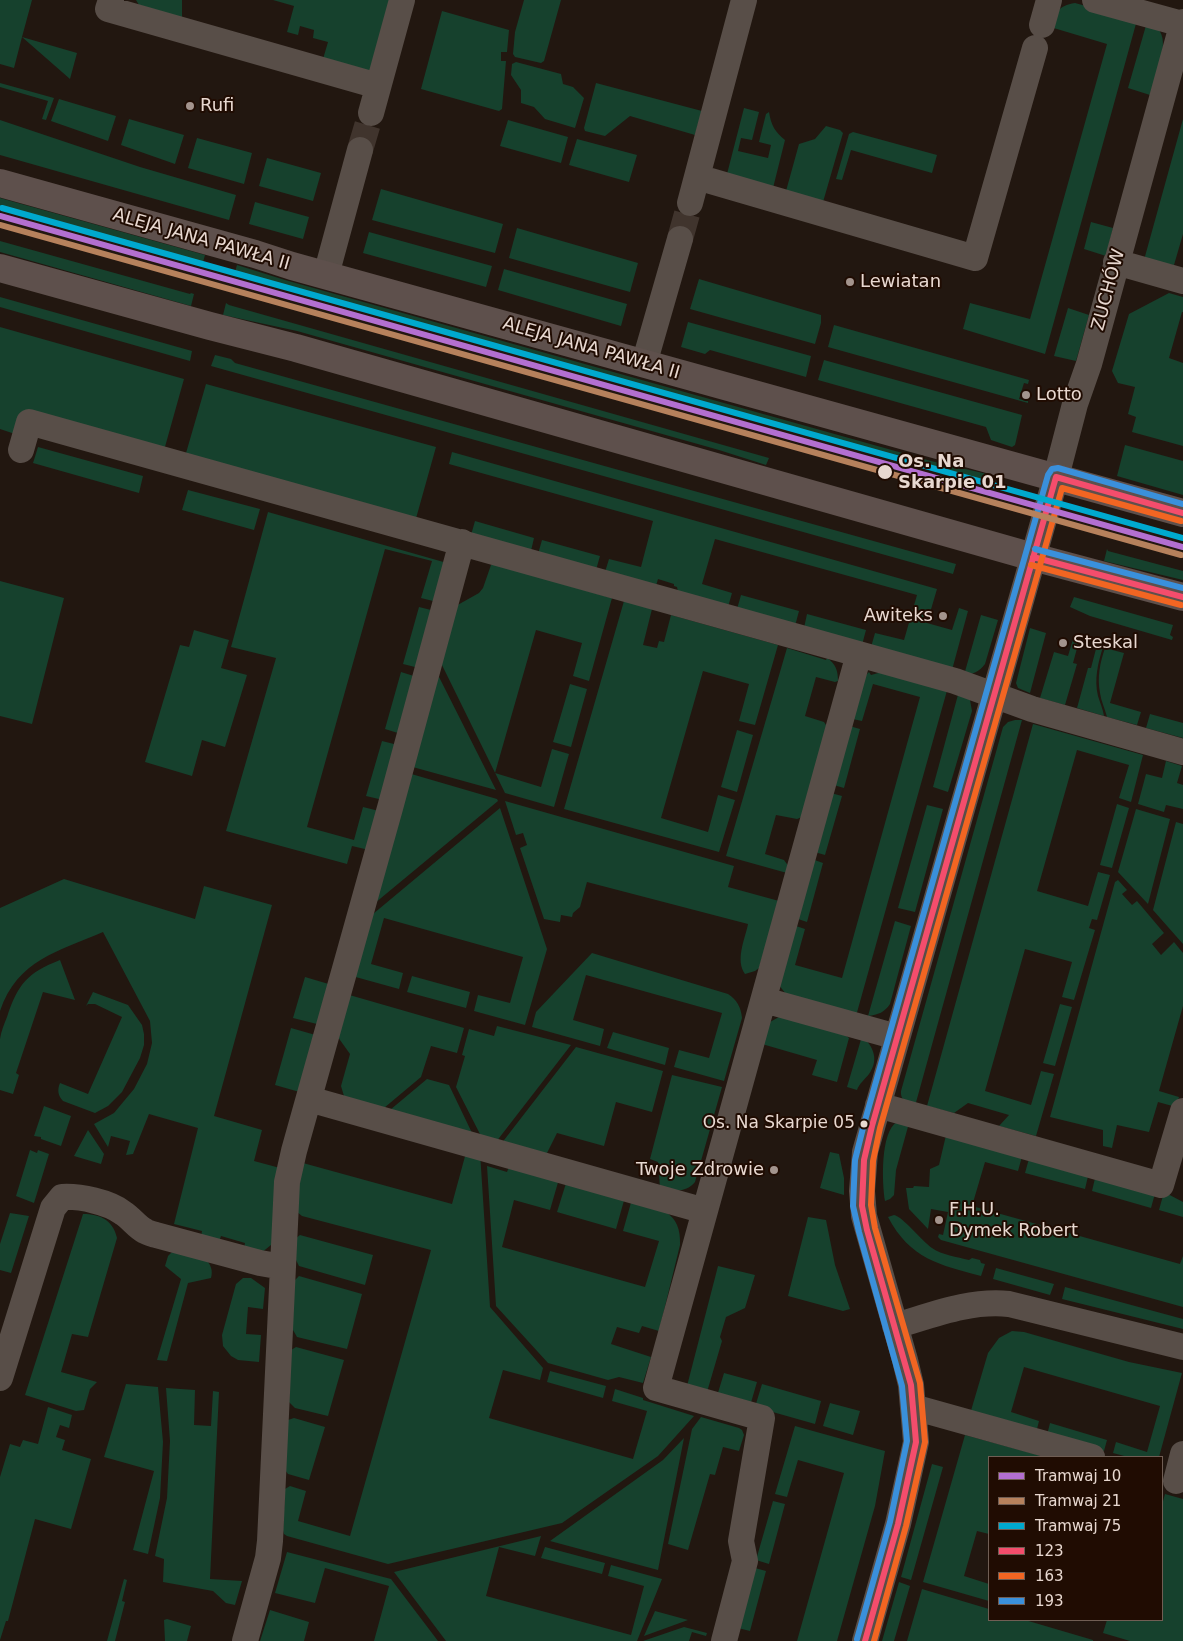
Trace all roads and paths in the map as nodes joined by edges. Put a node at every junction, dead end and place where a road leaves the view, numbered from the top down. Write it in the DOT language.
graph roads {
  1 [pos="111,0"];
  2 [pos="402,0"];
  3 [pos="744,0"];
  4 [pos="1049,0"];
  5 [pos="1095,0"];
  6 [pos="1183,23"];
  7 [pos="378,86"];
  8 [pos="371,113"];
  9 [pos="360,150"];
  10 [pos="697,177"];
  11 [pos="0,183"];
  12 [pos="690,203"];
  13 [pos="680,239"];
  14 [pos="1116,262"];
  15 [pos="0,268"];
  16 [pos="326,275"];
  17 [pos="1183,281"];
  18 [pos="644,364"];
  19 [pos="21,450"];
  20 [pos="1056,477"];
  21 [pos="1183,513"];
  22 [pos="462,542"];
  23 [pos="1032,557"];
  24 [pos="1183,597"];
  25 [pos="859,654"];
  26 [pos="993,694"];
  27 [pos="1183,752"];
  28 [pos="764,1000"];
  29 [pos="897,1037"];
  30 [pos="310,1099"];
  31 [pos="878,1105"];
  32 [pos="1183,1111"];
  33 [pos="704,1211"];
  34 [pos="282,1267"];
  35 [pos="895,1326"];
  36 [pos="1183,1347"];
  37 [pos="0,1378"];
  38 [pos="913,1407"];
  39 [pos="1183,1454"];
  40 [pos="1088,1456"];
  41 [pos="1174,1481"];
  42 [pos="245,1641"];
  43 [pos="724,1641"];
  44 [pos="865,1641"];
  1 -- 7 [label="street"];
  2 -- 7 [label="street"];
  3 -- 10 [label="street"];
  4 -- 10 [label="street"];
  5 -- 6 [label="street"];
  6 -- 14 [label="street, ZUCHÓW"];
  7 -- 8 [label="street"];
  9 -- 16 [label="street"];
  10 -- 12 [label="street"];
  11 -- 16 [label="main road, ALEJA JANA PAWŁA II"];
  13 -- 18 [label="street"];
  14 -- 17 [label="street"];
  14 -- 20 [label="street, ZUCHÓW"];
  15 -- 23 [label="main road"];
  16 -- 18 [label="main road, ALEJA JANA PAWŁA II"];
  18 -- 20 [label="main road, ALEJA JANA PAWŁA II"];
  19 -- 22 [label="street"];
  20 -- 21 [label="main road, ALEJA JANA PAWŁA II"];
  20 -- 23 [label="street, ZUCHÓW"];
  22 -- 25 [label="street"];
  22 -- 30 [label="street"];
  23 -- 24 [label="main road"];
  23 -- 26 [label="street, ZUCHÓW"];
  25 -- 26 [label="street"];
  25 -- 28 [label="street"];
  26 -- 27 [label="street"];
  26 -- 29 [label="street, ZUCHÓW"];
  28 -- 29 [label="street"];
  28 -- 33 [label="street"];
  29 -- 31 [label="street, ZUCHÓW"];
  30 -- 33 [label="street"];
  30 -- 34 [label="street"];
  31 -- 32 [label="street"];
  31 -- 35 [label="street, ZUCHÓW"];
  33 -- 43 [label="street"];
  34 -- 37 [label="street"];
  34 -- 42 [label="street"];
  35 -- 36 [label="street"];
  35 -- 38 [label="street, ZUCHÓW"];
  38 -- 40 [label="street"];
  38 -- 44 [label="street, ZUCHÓW"];
  39 -- 41 [label="street"];
}
